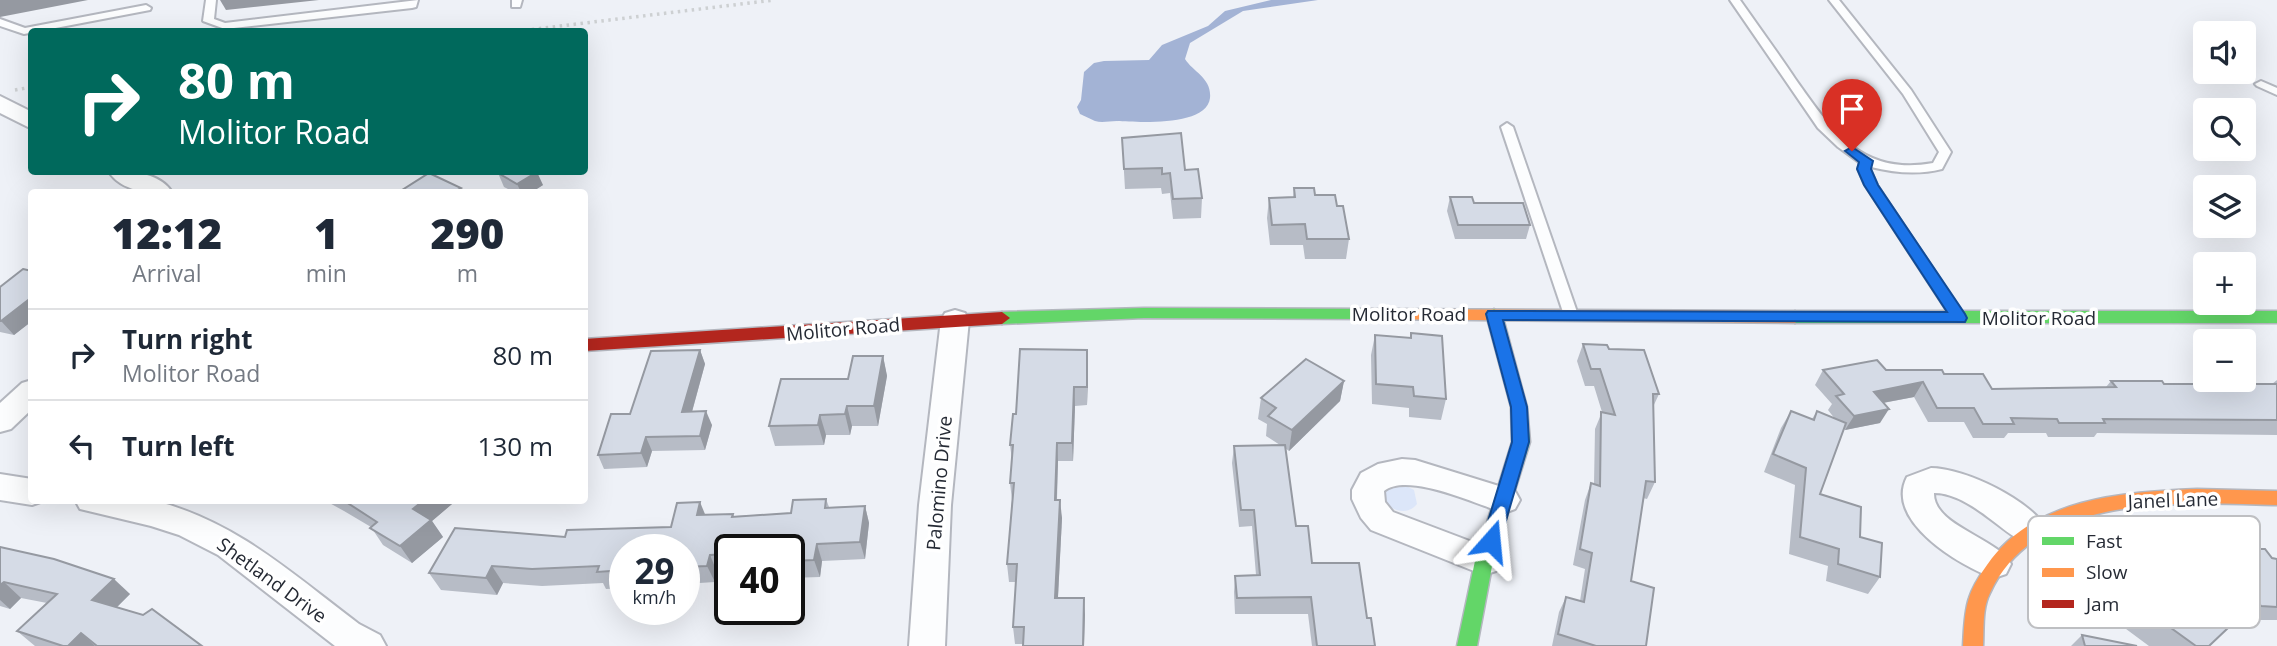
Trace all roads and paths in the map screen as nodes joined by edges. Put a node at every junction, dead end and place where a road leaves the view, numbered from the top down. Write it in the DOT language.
graph roads {
  1 [pos="211,0"];
  2 [pos="413,0"];
  3 [pos="774,0"];
  4 [pos="1735,0"];
  5 [pos="1834,0"];
  6 [pos="146,8"];
  7 [pos="0,22"];
  8 [pos="40,28"];
  9 [pos="544,28"];
  10 [pos="28,30"];
  11 [pos="2261,83"];
  12 [pos="2277,92"];
  13 [pos="0,103"];
  14 [pos="28,120"];
  15 [pos="1507,127"];
  16 [pos="1866,161"];
  17 [pos="127,175"];
  18 [pos="153,189"];
  19 [pos="1493,314"];
  20 [pos="1571,315"];
  21 [pos="2277,317"];
  22 [pos="1959,318"];
  23 [pos="955,320"];
  24 [pos="588,345"];
  25 [pos="28,395"];
  26 [pos="0,421"];
  27 [pos="0,487"];
  28 [pos="28,491"];
  29 [pos="2277,498"];
  30 [pos="1504,500"];
  31 [pos="108,504"];
  32 [pos="2070,516"];
  33 [pos="2028,528"];
  34 [pos="2028,534"];
  35 [pos="1484,561"];
  36 [pos="1994,564"];
  37 [pos="368,646"];
  38 [pos="917,646"];
  39 [pos="927,646"];
  40 [pos="1467,646"];
  41 [pos="1973,646"];
  1 -- 2 [label="lane"];
  3 -- 9 [label="path"];
  4 -- 16 [label="lane"];
  5 -- 16 [label="lane"];
  6 -- 8 [label="lane"];
  7 -- 10 [label="lane"];
  11 -- 12 [label="lane"];
  13 -- 14 [label="street"];
  15 -- 20 [label="lane"];
  16 -- 22 [label="lane"];
  17 -- 18 [label="street"];
  19 -- 20 [label="street, Molitor Road"];
  19 -- 23 [label="street, Molitor Road"];
  19 -- 30 [label="street"];
  20 -- 22 [label="street, Molitor Road"];
  21 -- 22 [label="street, Molitor Road"];
  23 -- 24 [label="street, Molitor Road"];
  23 -- 39 [label="street, Palomino Drive"];
  25 -- 26 [label="street"];
  27 -- 28 [label="street"];
  29 -- 32 [label="street, Janel Lane"];
  30 -- 35 [label="street"];
  30 -- 35 [label="street"];
  31 -- 37 [label="street, Shetland Drive"];
  33 -- 36 [label="street"];
  34 -- 36 [label="street, Janel Lane"];
  35 -- 40 [label="street"];
  36 -- 41 [label="street, Janel Lane"];
  38 -- 39 [label="street"];
}
